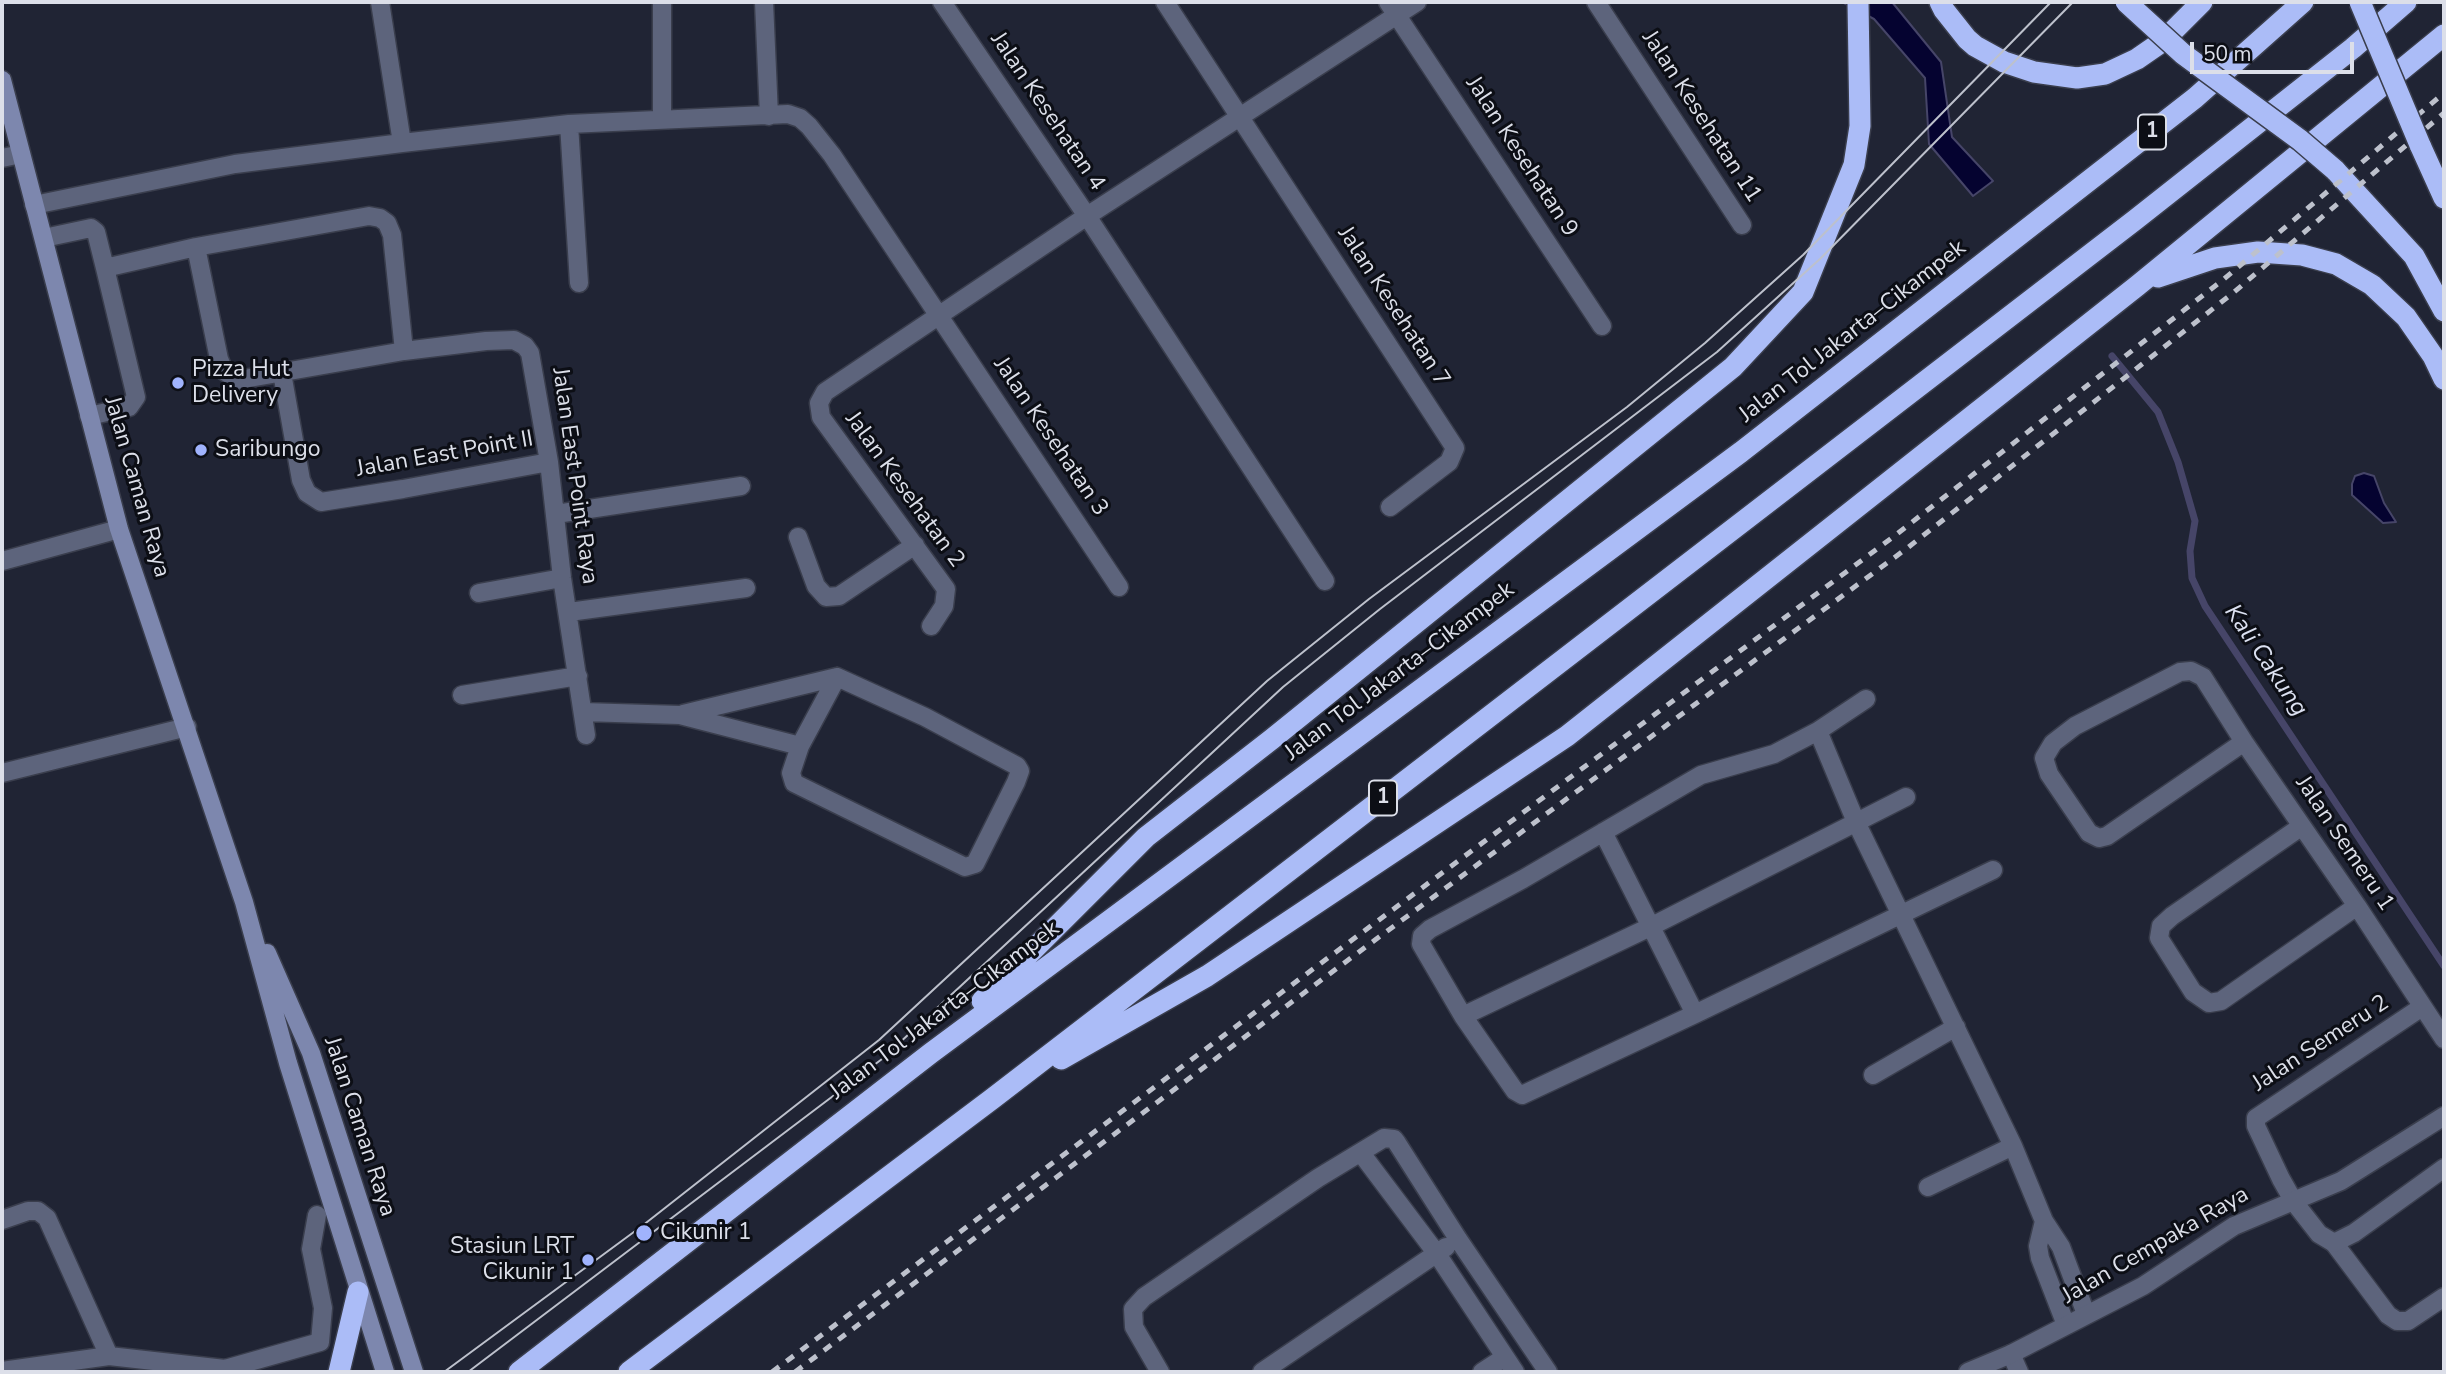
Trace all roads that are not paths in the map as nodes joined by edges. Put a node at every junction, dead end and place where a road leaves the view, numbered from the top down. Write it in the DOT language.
graph roads {
  1 [pos="380,2"];
  2 [pos="662,2"];
  3 [pos="764,2"];
  4 [pos="942,2"];
  5 [pos="1165,2"];
  6 [pos="1417,2"];
  7 [pos="1595,2"];
  8 [pos="1940,2"];
  9 [pos="2126,2"];
  10 [pos="2202,2"];
  11 [pos="2303,2"];
  12 [pos="2360,2"];
  13 [pos="2406,2"];
  14 [pos="1392,8"];
  15 [pos="1858,8"];
  16 [pos="2444,35"];
  17 [pos="2,80"];
  18 [pos="769,116"];
  19 [pos="1240,117"];
  20 [pos="662,119"];
  21 [pos="569,124"];
  22 [pos="402,143"];
  23 [pos="21,154"];
  24 [pos="2,158"];
  25 [pos="2444,198"];
  26 [pos="34,205"];
  27 [pos="1087,216"];
  28 [pos="1742,225"];
  29 [pos="44,238"];
  30 [pos="196,247"];
  31 [pos="105,268"];
  32 [pos="579,283"];
  33 [pos="2137,286"];
  34 [pos="2444,311"];
  35 [pos="939,315"];
  36 [pos="1602,326"];
  37 [pos="404,351"];
  38 [pos="282,373"];
  39 [pos="2444,379"];
  40 [pos="89,416"];
  41 [pos="549,462"];
  42 [pos="741,486"];
  43 [pos="1390,507"];
  44 [pos="556,514"];
  45 [pos="118,529"];
  46 [pos="798,537"];
  47 [pos="915,545"];
  48 [pos="2,561"];
  49 [pos="562,578"];
  50 [pos="1325,581"];
  51 [pos="1119,587"];
  52 [pos="746,588"];
  53 [pos="479,593"];
  54 [pos="569,612"];
  55 [pos="931,626"];
  56 [pos="578,677"];
  57 [pos="837,677"];
  58 [pos="461,695"];
  59 [pos="1866,699"];
  60 [pos="583,712"];
  61 [pos="680,715"];
  62 [pos="187,727"];
  63 [pos="1818,731"];
  64 [pos="586,735"];
  65 [pos="2244,742"];
  66 [pos="800,746"];
  67 [pos="2,773"];
  68 [pos="1906,797"];
  69 [pos="1856,822"];
  70 [pos="2302,826"];
  71 [pos="1603,832"];
  72 [pos="1993,870"];
  73 [pos="244,902"];
  74 [pos="2357,906"];
  75 [pos="1901,914"];
  76 [pos="1650,927"];
  77 [pos="2422,1007"];
  78 [pos="1695,1014"];
  79 [pos="1463,1016"];
  80 [pos="1956,1027"];
  81 [pos="2444,1039"];
  82 [pos="311,1053"];
  83 [pos="931,1053"];
  84 [pos="288,1063"];
  85 [pos="1873,1075"];
  86 [pos="992,1099"];
  87 [pos="2444,1116"];
  88 [pos="2013,1146"];
  89 [pos="1361,1153"];
  90 [pos="2444,1168"];
  91 [pos="1928,1187"];
  92 [pos="2294,1202"];
  93 [pos="317,1214"];
  94 [pos="2,1220"];
  95 [pos="2043,1220"];
  96 [pos="1458,1239"];
  97 [pos="2334,1243"];
  98 [pos="1437,1254"];
  99 [pos="358,1292"];
  100 [pos="2444,1297"];
  101 [pos="2086,1314"];
  102 [pos="2066,1325"];
  103 [pos="2011,1354"];
  104 [pos="109,1356"];
  105 [pos="1505,1357"];
  106 [pos="2,1371"];
  107 [pos="339,1372"];
  108 [pos="385,1372"];
  109 [pos="414,1372"];
  110 [pos="519,1372"];
  111 [pos="629,1372"];
  112 [pos="1160,1372"];
  113 [pos="1262,1372"];
  114 [pos="1482,1372"];
  115 [pos="1515,1372"];
  116 [pos="1548,1372"];
  117 [pos="1968,1372"];
  118 [pos="2020,1372"];
  1 -- 22 [label="street"];
  2 -- 20 [label="street"];
  3 -- 18 [label="street"];
  4 -- 27 [label="street, Jalan Kesehatan 4"];
  5 -- 19 [label="street"];
  6 -- 14 [label="street, Jalan Kesehatan 2"];
  7 -- 28 [label="street, Jalan Kesehatan 11"];
  8 -- 10 [label="highway"];
  9 -- 34 [label="highway, bridge"];
  11 -- 83 [label="highway, Jalan Tol Jakarta–Cikampek / 1"];
  12 -- 25 [label="highway, bridge"];
  13 -- 86 [label="highway, 1"];
  14 -- 19 [label="street, Jalan Kesehatan 2"];
  14 -- 36 [label="street, Jalan Kesehatan 9"];
  15 -- 83 [label="highway"];
  16 -- 33 [label="highway"];
  17 -- 23 [label="main road, Jalan Caman Raya"];
  18 -- 20 [label="street, Jalan Kesehatan 3"];
  18 -- 35 [label="street, Jalan Kesehatan 3"];
  19 -- 27 [label="street, Jalan Kesehatan 2"];
  19 -- 43 [label="street, Jalan Kesehatan 7"];
  20 -- 21 [label="street, Jalan Kesehatan 3"];
  21 -- 22 [label="street, Jalan Kesehatan 3"];
  21 -- 32 [label="street"];
  22 -- 26 [label="street, Jalan Kesehatan 3"];
  23 -- 24 [label="street"];
  23 -- 26 [label="main road, Jalan Caman Raya"];
  26 -- 29 [label="main road, Jalan Caman Raya"];
  27 -- 35 [label="street, Jalan Kesehatan 2"];
  27 -- 50 [label="street, Jalan Kesehatan 4"];
  29 -- 31 [label="street"];
  29 -- 40 [label="main road, Jalan Caman Raya"];
  30 -- 31 [label="street"];
  30 -- 37 [label="street"];
  30 -- 38 [label="street"];
  31 -- 40 [label="street"];
  33 -- 39 [label="highway"];
  33 -- 86 [label="highway"];
  35 -- 47 [label="street, Jalan Kesehatan 2"];
  35 -- 51 [label="street, Jalan Kesehatan 3"];
  37 -- 38 [label="street"];
  37 -- 41 [label="street, Jalan East Point Raya"];
  38 -- 41 [label="street, Jalan East Point II"];
  40 -- 45 [label="main road, Jalan Caman Raya"];
  41 -- 44 [label="street, Jalan East Point Raya"];
  42 -- 44 [label="street"];
  44 -- 49 [label="street, Jalan East Point Raya"];
  45 -- 48 [label="street"];
  45 -- 62 [label="main road, Jalan Caman Raya"];
  46 -- 47 [label="street"];
  47 -- 55 [label="street, Jalan Kesehatan 2"];
  49 -- 53 [label="street"];
  49 -- 54 [label="street, Jalan East Point Raya"];
  52 -- 54 [label="street"];
  54 -- 56 [label="street, Jalan East Point Raya"];
  56 -- 58 [label="street"];
  56 -- 60 [label="street, Jalan East Point Raya"];
  57 -- 61 [label="street"];
  57 -- 66 [label="street"];
  57 -- 66 [label="street"];
  59 -- 63 [label="street"];
  60 -- 61 [label="street"];
  60 -- 64 [label="street, Jalan East Point Raya"];
  61 -- 66 [label="street"];
  62 -- 67 [label="street"];
  62 -- 73 [label="main road, Jalan Caman Raya"];
  63 -- 69 [label="street"];
  63 -- 71 [label="street"];
  65 -- 65 [label="street, Jalan Semeru 1"];
  65 -- 70 [label="street, Jalan Semeru 1"];
  68 -- 69 [label="street"];
  69 -- 75 [label="street"];
  69 -- 76 [label="street"];
  70 -- 74 [label="street, Jalan Semeru 1"];
  70 -- 74 [label="street"];
  71 -- 76 [label="street"];
  71 -- 79 [label="street"];
  72 -- 75 [label="street"];
  73 -- 82 [label="main road, Jalan Caman Raya"];
  73 -- 84 [label="main road, Jalan Caman Raya"];
  74 -- 77 [label="street, Jalan Semeru 1"];
  75 -- 78 [label="street"];
  75 -- 80 [label="street"];
  76 -- 78 [label="street"];
  76 -- 79 [label="street"];
  77 -- 81 [label="street, Jalan Semeru 1"];
  77 -- 92 [label="street, Jalan Semeru 2"];
  78 -- 79 [label="street"];
  80 -- 85 [label="street"];
  80 -- 88 [label="street"];
  82 -- 84 [label="main road"];
  82 -- 109 [label="main road, Jalan Caman Raya"];
  83 -- 110 [label="highway, Jalan Tol Jakarta–Cikampek / 1"];
  84 -- 99 [label="main road, Jalan Caman Raya"];
  86 -- 111 [label="highway, 1"];
  87 -- 92 [label="street, Jalan Cempaka Raya"];
  88 -- 91 [label="street"];
  88 -- 95 [label="street"];
  89 -- 96 [label="street"];
  89 -- 98 [label="street"];
  89 -- 112 [label="street"];
  90 -- 97 [label="street"];
  92 -- 97 [label="street"];
  92 -- 101 [label="street, Jalan Cempaka Raya"];
  93 -- 104 [label="street"];
  94 -- 104 [label="street"];
  95 -- 101 [label="street"];
  95 -- 102 [label="street"];
  96 -- 98 [label="street"];
  96 -- 116 [label="street"];
  97 -- 100 [label="street"];
  98 -- 105 [label="street"];
  98 -- 113 [label="street"];
  99 -- 107 [label="highway"];
  99 -- 108 [label="main road, Jalan Caman Raya"];
  101 -- 102 [label="street, Jalan Cempaka Raya"];
  102 -- 103 [label="street, Jalan Cempaka Raya"];
  103 -- 117 [label="street, Jalan Cempaka Raya"];
  103 -- 118 [label="street"];
  104 -- 106 [label="street"];
  105 -- 114 [label="street"];
  105 -- 115 [label="street"];
}
